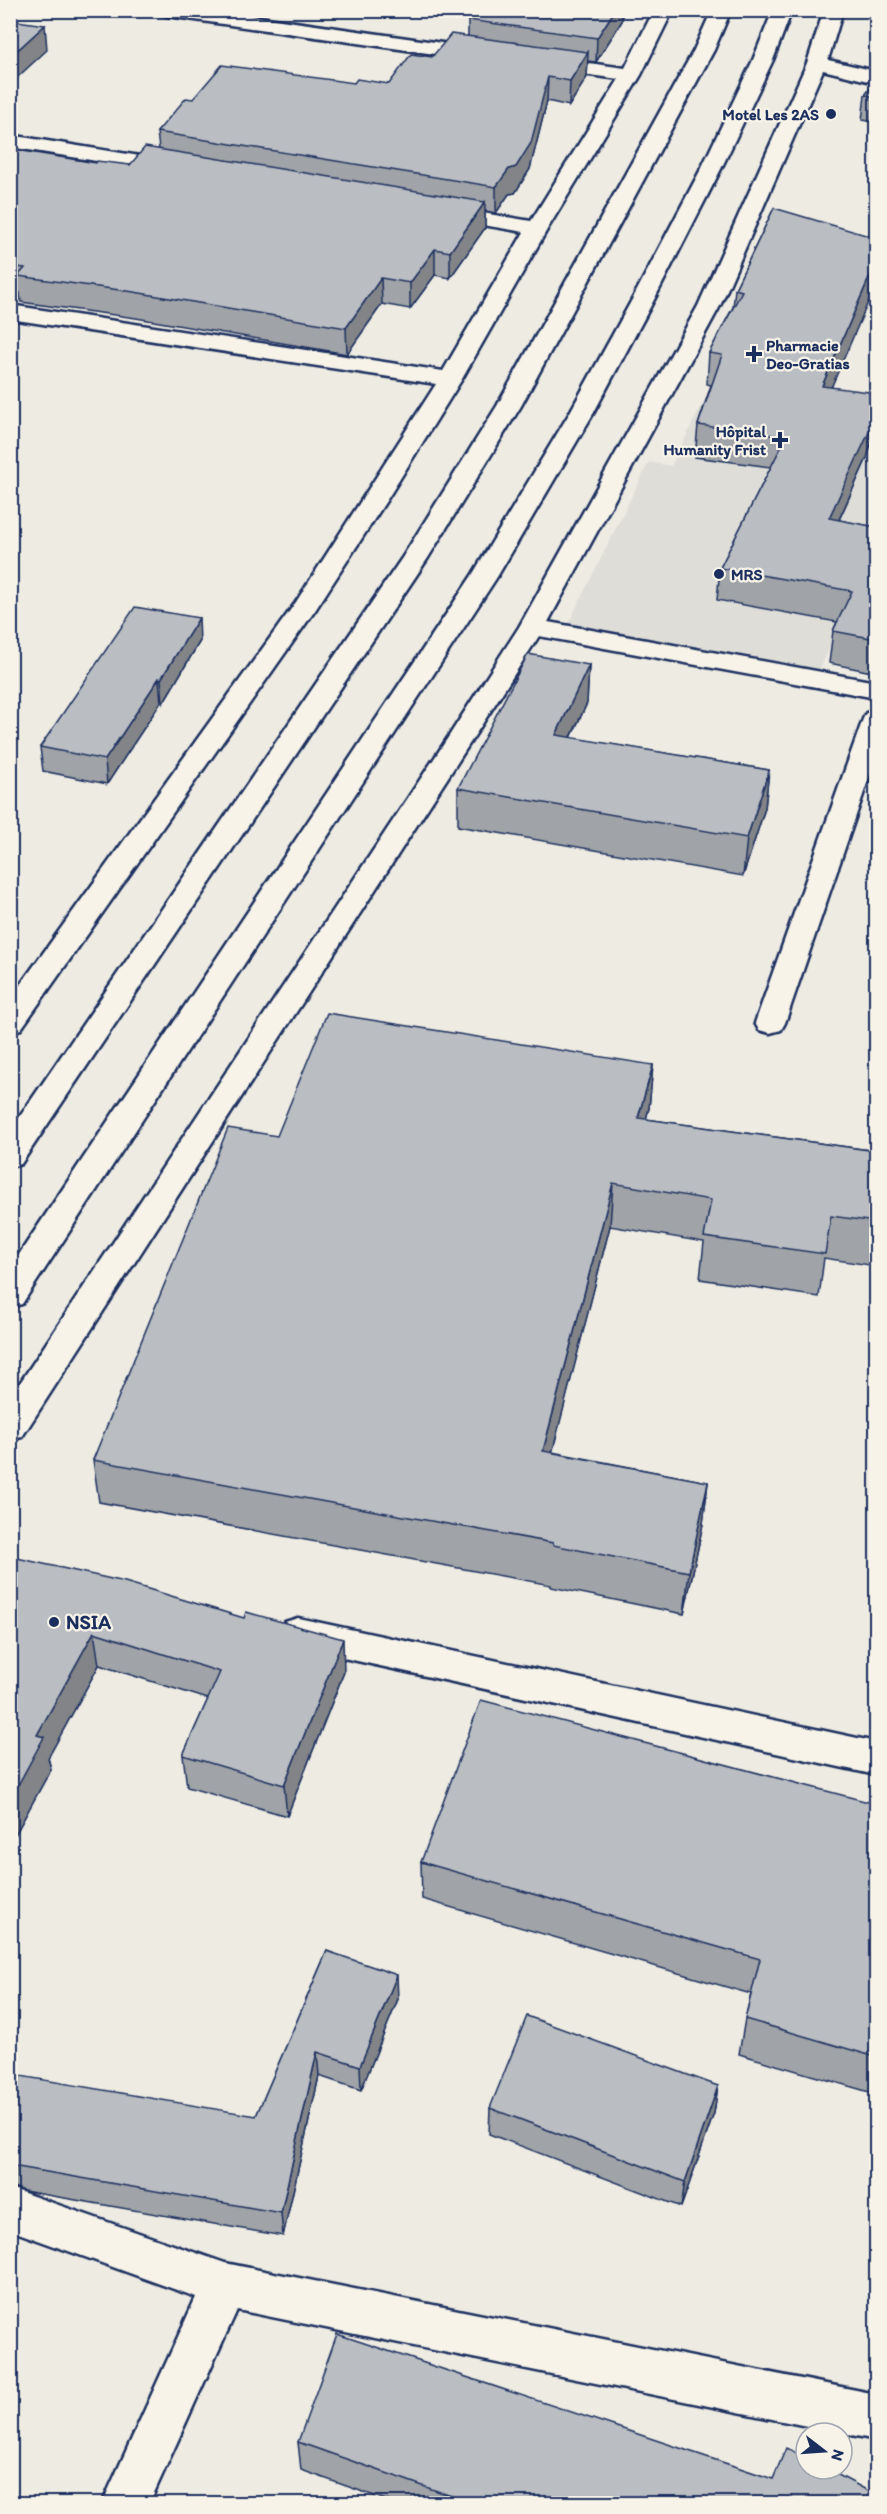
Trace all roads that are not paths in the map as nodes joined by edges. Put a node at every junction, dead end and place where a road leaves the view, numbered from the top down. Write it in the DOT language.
graph roads {
  1 [pos="167,10"];
  2 [pos="664,10"];
  3 [pos="722,10"];
  4 [pos="783,10"];
  5 [pos="834,10"];
  6 [pos="504,58"];
  7 [pos="527,61"];
  8 [pos="817,63"];
  9 [pos="631,75"];
  10 [pos="876,77"];
  11 [pos="10,141"];
  12 [pos="198,172"];
  13 [pos="420,208"];
  14 [pos="537,228"];
  15 [pos="10,312"];
  16 [pos="450,379"];
  17 [pos="532,627"];
  18 [pos="876,690"];
  19 [pos="876,719"];
  20 [pos="10,1022"];
  21 [pos="770,1023"];
  22 [pos="10,1156"];
  23 [pos="10,1295"];
  24 [pos="10,1427"];
  25 [pos="268,1627"];
  26 [pos="876,1759"];
  27 [pos="10,2209"];
  28 [pos="225,2284"];
  29 [pos="876,2417"];
  30 [pos="125,2504"];
  1 -- 6 [label="main road"];
  2 -- 9 [label="main road"];
  3 -- 22 [label="main road"];
  4 -- 23 [label="main road"];
  5 -- 8 [label="main road"];
  7 -- 9 [label="main road"];
  8 -- 10 [label="main road"];
  8 -- 17 [label="main road"];
  9 -- 14 [label="main road"];
  11 -- 12 [label="main road"];
  13 -- 14 [label="main road"];
  14 -- 16 [label="main road"];
  15 -- 16 [label="main road"];
  16 -- 20 [label="main road"];
  17 -- 18 [label="main road"];
  17 -- 24 [label="main road"];
  19 -- 21 [label="main road"];
  25 -- 26 [label="main road"];
  27 -- 28 [label="main road"];
  28 -- 29 [label="main road"];
  28 -- 30 [label="main road"];
}
